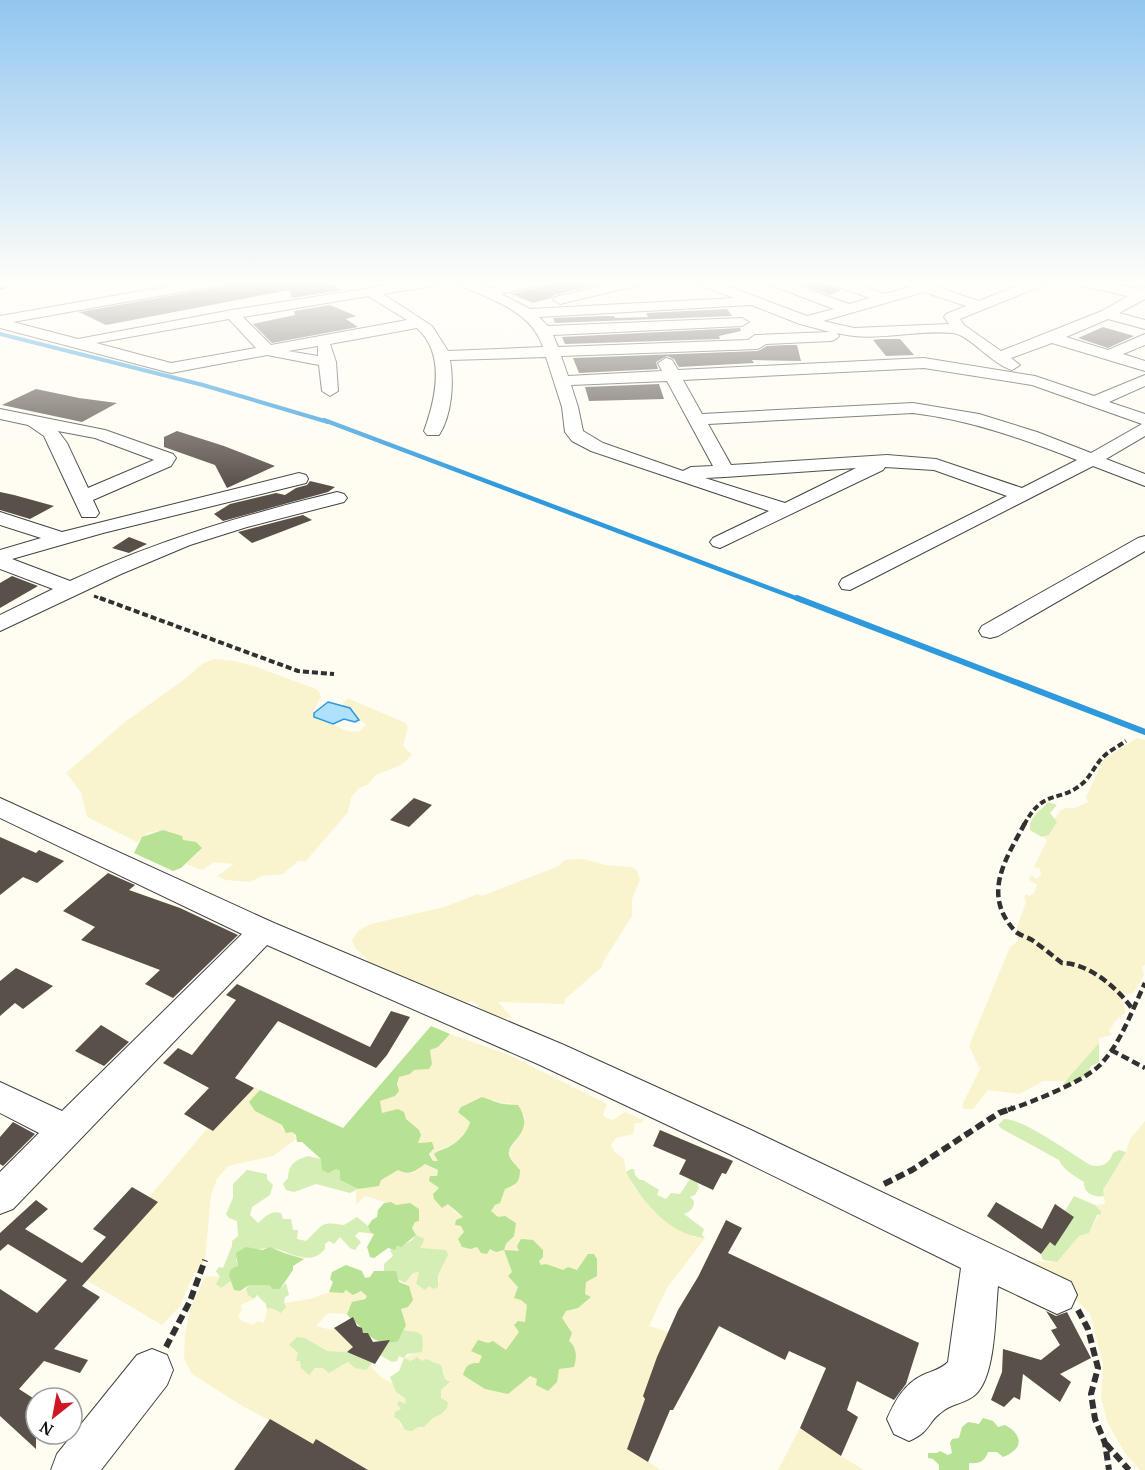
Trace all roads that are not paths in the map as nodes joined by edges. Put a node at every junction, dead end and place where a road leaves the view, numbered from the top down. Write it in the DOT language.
graph roads {
  1 [pos="104,350"];
  2 [pos="267,350"];
  3 [pos="326,350"];
  4 [pos="438,350"];
  5 [pos="602,350"];
  6 [pos="659,350"];
  7 [pos="762,350"];
  8 [pos="869,350"];
  9 [pos="990,350"];
  10 [pos="1020,350"];
  11 [pos="1089,350"];
  12 [pos="1123,350"];
  13 [pos="550,352"];
  14 [pos="441,356"];
  15 [pos="1109,356"];
  16 [pos="999,357"];
  17 [pos="328,362"];
  18 [pos="924,363"];
  19 [pos="882,364"];
  20 [pos="1145,366"];
  21 [pos="776,369"];
  22 [pos="673,375"];
  23 [pos="1145,380"];
  24 [pos="561,381"];
  25 [pos="1035,381"];
  26 [pos="330,391"];
  27 [pos="1094,402"];
  28 [pos="0,414"];
  29 [pos="699,419"];
  30 [pos="1145,420"];
  31 [pos="35,422"];
  32 [pos="1145,429"];
  33 [pos="433,430"];
  34 [pos="1091,460"];
  35 [pos="887,461"];
  36 [pos="725,471"];
  37 [pos="674,474"];
  38 [pos="298,479"];
  39 [pos="1145,480"];
  40 [pos="1021,494"];
  41 [pos="82,498"];
  42 [pos="337,498"];
  43 [pos="787,510"];
  44 [pos="0,518"];
  45 [pos="96,529"];
  46 [pos="63,539"];
  47 [pos="720,542"];
  48 [pos="1145,542"];
  49 [pos="0,556"];
  50 [pos="0,562"];
  51 [pos="850,584"];
  52 [pos="70,588"];
  53 [pos="0,624"];
  54 [pos="990,631"];
  55 [pos="0,807"];
  56 [pos="263,931"];
  57 [pos="0,1096"];
  58 [pos="66,1130"];
  59 [pos="0,1197"];
  60 [pos="982,1259"];
  61 [pos="1058,1295"];
  62 [pos="152,1370"];
  63 [pos="909,1419"];
  64 [pos="73,1470"];
  1 -- 2 [label="street"];
  2 -- 17 [label="street"];
  3 -- 17 [label="street"];
  4 -- 14 [label="street"];
  5 -- 13 [label="street"];
  6 -- 22 [label="street"];
  7 -- 21 [label="street"];
  8 -- 19 [label="street"];
  9 -- 16 [label="street"];
  10 -- 16 [label="street"];
  11 -- 15 [label="street"];
  12 -- 15 [label="street"];
  13 -- 14 [label="street"];
  13 -- 24 [label="street"];
  14 -- 33 [label="street"];
  15 -- 20 [label="street"];
  16 -- 18 [label="street"];
  16 -- 25 [label="street"];
  17 -- 26 [label="street"];
  18 -- 19 [label="street"];
  18 -- 25 [label="street"];
  19 -- 21 [label="street"];
  21 -- 22 [label="street"];
  22 -- 24 [label="street"];
  22 -- 29 [label="street"];
  23 -- 27 [label="street"];
  24 -- 37 [label="street"];
  25 -- 27 [label="street"];
  27 -- 30 [label="street"];
  28 -- 31 [label="street"];
  29 -- 34 [label="street"];
  29 -- 36 [label="street"];
  31 -- 41 [label="street"];
  31 -- 41 [label="street"];
  32 -- 34 [label="street"];
  34 -- 39 [label="street"];
  34 -- 40 [label="street"];
  35 -- 36 [label="street"];
  35 -- 40 [label="street"];
  35 -- 43 [label="street"];
  36 -- 37 [label="street"];
  37 -- 43 [label="street"];
  38 -- 45 [label="street"];
  40 -- 51 [label="street"];
  41 -- 45 [label="street"];
  42 -- 52 [label="street"];
  43 -- 47 [label="street"];
  44 -- 46 [label="street"];
  45 -- 46 [label="street"];
  46 -- 49 [label="street"];
  48 -- 54 [label="street"];
  50 -- 52 [label="street"];
  52 -- 53 [label="street"];
  55 -- 56 [label="street"];
  56 -- 58 [label="street"];
  56 -- 60 [label="street"];
  57 -- 58 [label="street"];
  58 -- 59 [label="street"];
  60 -- 61 [label="street"];
  60 -- 63 [label="street"];
  62 -- 64 [label="street"];
}
